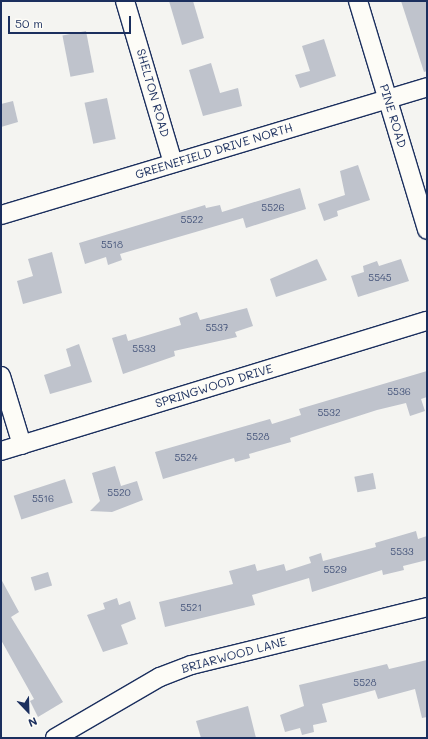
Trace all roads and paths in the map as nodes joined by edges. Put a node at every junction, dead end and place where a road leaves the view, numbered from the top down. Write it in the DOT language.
graph roads {
  1 [pos="125,1"];
  2 [pos="358,1"];
  3 [pos="427,87"];
  4 [pos="388,99"];
  5 [pos="173,163"];
  6 [pos="1,215"];
  7 [pos="427,230"];
  8 [pos="427,321"];
  9 [pos="1,376"];
  10 [pos="22,445"];
  11 [pos="1,451"];
  12 [pos="427,607"];
  13 [pos="55,738"];
  1 -- 5 [label="street, SHELTON ROAD"];
  2 -- 4 [label="street, PINE ROAD"];
  3 -- 4 [label="street, GREENEFIELD DRIVE NORTH"];
  4 -- 5 [label="street, GREENEFIELD DRIVE NORTH"];
  4 -- 7 [label="street, PINE ROAD"];
  5 -- 6 [label="street, GREENEFIELD DRIVE NORTH"];
  8 -- 10 [label="street, SPRINGWOOD DRIVE"];
  9 -- 10 [label="street"];
  10 -- 11 [label="street, SPRINGWOOD DRIVE"];
  12 -- 13 [label="street, BRIARWOOD LANE"];
}
